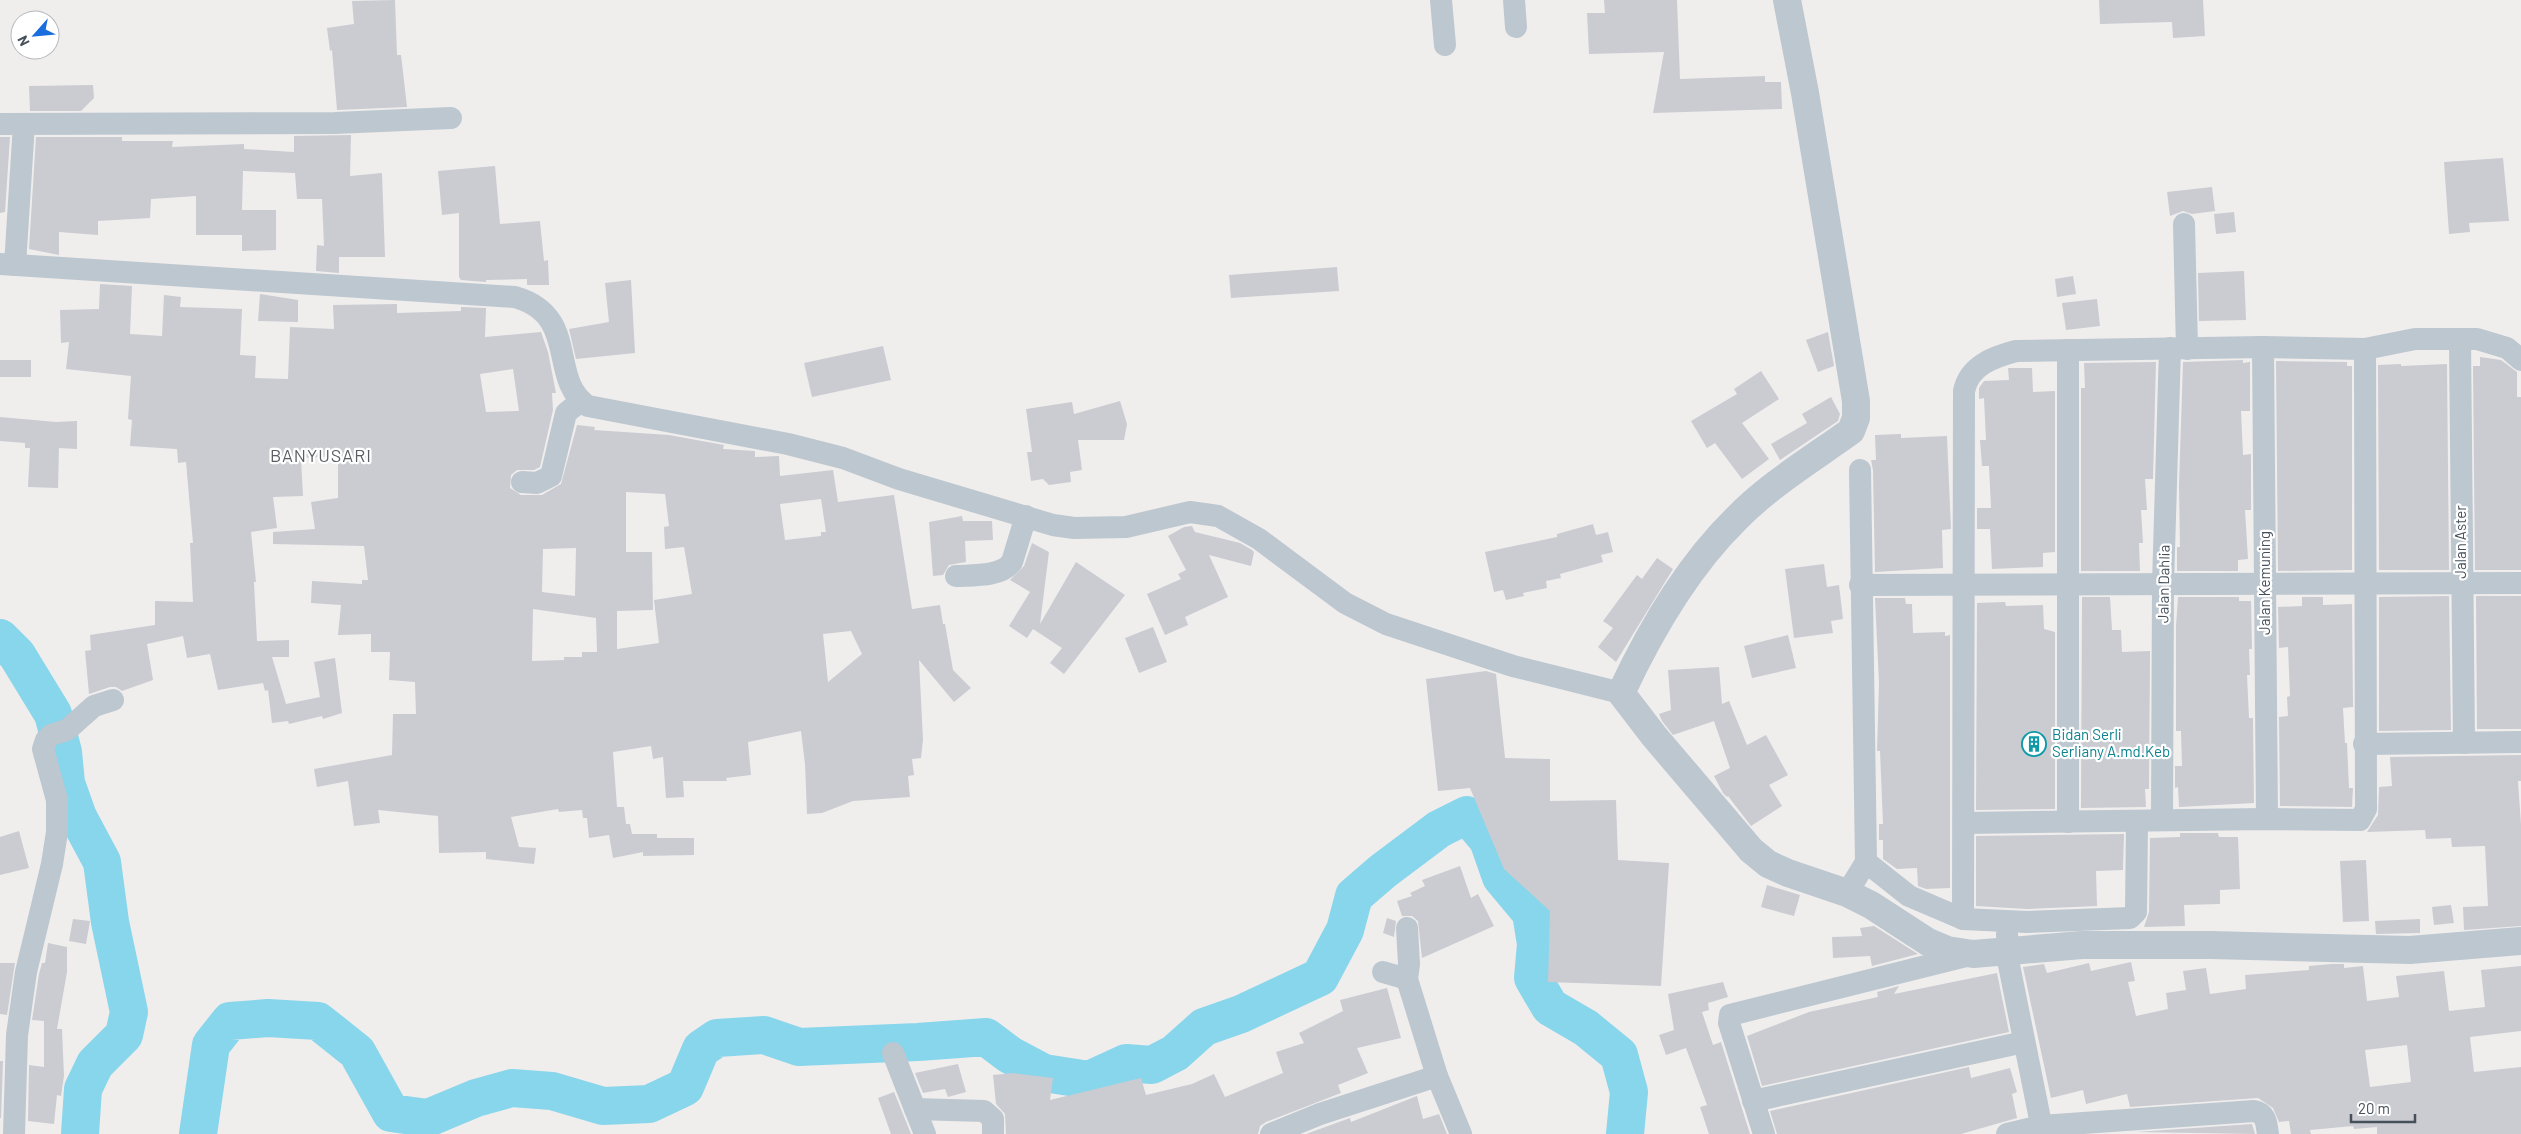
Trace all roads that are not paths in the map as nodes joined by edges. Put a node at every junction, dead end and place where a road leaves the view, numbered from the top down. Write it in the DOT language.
graph roads {
  1 [pos="1441,0"];
  2 [pos="1514,0"];
  3 [pos="1789,13"];
  4 [pos="1516,27"];
  5 [pos="1445,45"];
  6 [pos="451,118"];
  7 [pos="0,124"];
  8 [pos="23,130"];
  9 [pos="2184,224"];
  10 [pos="8,265"];
  11 [pos="2460,340"];
  12 [pos="2263,348"];
  13 [pos="2179,349"];
  14 [pos="2365,349"];
  15 [pos="2068,350"];
  16 [pos="2521,360"];
  17 [pos="581,401"];
  18 [pos="1860,470"];
  19 [pos="522,482"];
  20 [pos="1026,516"];
  21 [pos="956,576"];
  22 [pos="1965,584"];
  23 [pos="2068,584"];
  24 [pos="2163,584"];
  25 [pos="2265,584"];
  26 [pos="2365,584"];
  27 [pos="2461,584"];
  28 [pos="2521,584"];
  29 [pos="1860,585"];
  30 [pos="1621,693"];
  31 [pos="113,700"];
  32 [pos="2521,742"];
  33 [pos="2464,743"];
  34 [pos="2364,744"];
  35 [pos="2267,819"];
  36 [pos="2162,820"];
  37 [pos="2137,821"];
  38 [pos="2068,822"];
  39 [pos="1964,823"];
  40 [pos="1866,862"];
  41 [pos="1848,893"];
  42 [pos="1963,919"];
  43 [pos="2008,922"];
  44 [pos="1406,928"];
  45 [pos="2521,941"];
  46 [pos="2007,950"];
  47 [pos="1973,954"];
  48 [pos="1384,972"];
  49 [pos="1407,979"];
  50 [pos="8,1034"];
  51 [pos="2024,1042"];
  52 [pos="893,1052"];
  53 [pos="1437,1076"];
  54 [pos="1753,1101"];
  55 [pos="915,1109"];
  56 [pos="2042,1130"];
  57 [pos="14,1134"];
  58 [pos="925,1134"];
  59 [pos="993,1134"];
  60 [pos="1271,1134"];
  61 [pos="1461,1134"];
  62 [pos="1764,1134"];
  63 [pos="2007,1134"];
  64 [pos="2268,1134"];
  1 -- 5 [label="street"];
  2 -- 4 [label="street"];
  3 -- 30 [label="street"];
  6 -- 8 [label="street"];
  7 -- 8 [label="street"];
  8 -- 10 [label="street"];
  9 -- 13 [label="street, Jalan Dahlia"];
  10 -- 17 [label="street"];
  11 -- 14 [label="street"];
  11 -- 16 [label="street"];
  11 -- 27 [label="street, Jalan Aster"];
  12 -- 13 [label="street"];
  12 -- 14 [label="street"];
  12 -- 25 [label="street, Jalan Kemuning"];
  13 -- 15 [label="street"];
  13 -- 24 [label="street, Jalan Dahlia"];
  14 -- 26 [label="street"];
  15 -- 22 [label="street"];
  15 -- 23 [label="street"];
  17 -- 19 [label="street"];
  17 -- 20 [label="street"];
  18 -- 29 [label="street"];
  20 -- 21 [label="street"];
  20 -- 30 [label="street"];
  22 -- 23 [label="street"];
  22 -- 29 [label="street"];
  22 -- 39 [label="street"];
  23 -- 24 [label="street"];
  23 -- 38 [label="street"];
  24 -- 25 [label="street"];
  24 -- 36 [label="street, Jalan Dahlia"];
  25 -- 26 [label="street"];
  25 -- 35 [label="street, Jalan Kemuning"];
  26 -- 27 [label="street"];
  26 -- 34 [label="street"];
  27 -- 28 [label="street"];
  27 -- 33 [label="street, Jalan Aster"];
  29 -- 40 [label="street"];
  30 -- 41 [label="street"];
  31 -- 50 [label="street"];
  32 -- 33 [label="street"];
  33 -- 34 [label="street"];
  34 -- 35 [label="street"];
  35 -- 36 [label="street"];
  36 -- 37 [label="street"];
  37 -- 38 [label="street"];
  37 -- 43 [label="street"];
  38 -- 39 [label="street"];
  39 -- 42 [label="street"];
  40 -- 41 [label="street"];
  40 -- 42 [label="street"];
  41 -- 47 [label="street"];
  42 -- 43 [label="street"];
  43 -- 46 [label="street"];
  44 -- 49 [label="street"];
  45 -- 46 [label="street"];
  46 -- 47 [label="street"];
  46 -- 51 [label="street"];
  47 -- 54 [label="street"];
  48 -- 49 [label="street"];
  49 -- 53 [label="street"];
  50 -- 57 [label="street"];
  51 -- 54 [label="street"];
  51 -- 56 [label="street"];
  52 -- 55 [label="street"];
  53 -- 60 [label="street"];
  53 -- 61 [label="street"];
  54 -- 62 [label="street"];
  55 -- 58 [label="street"];
  55 -- 59 [label="street"];
  56 -- 63 [label="street"];
  56 -- 64 [label="street"];
}
